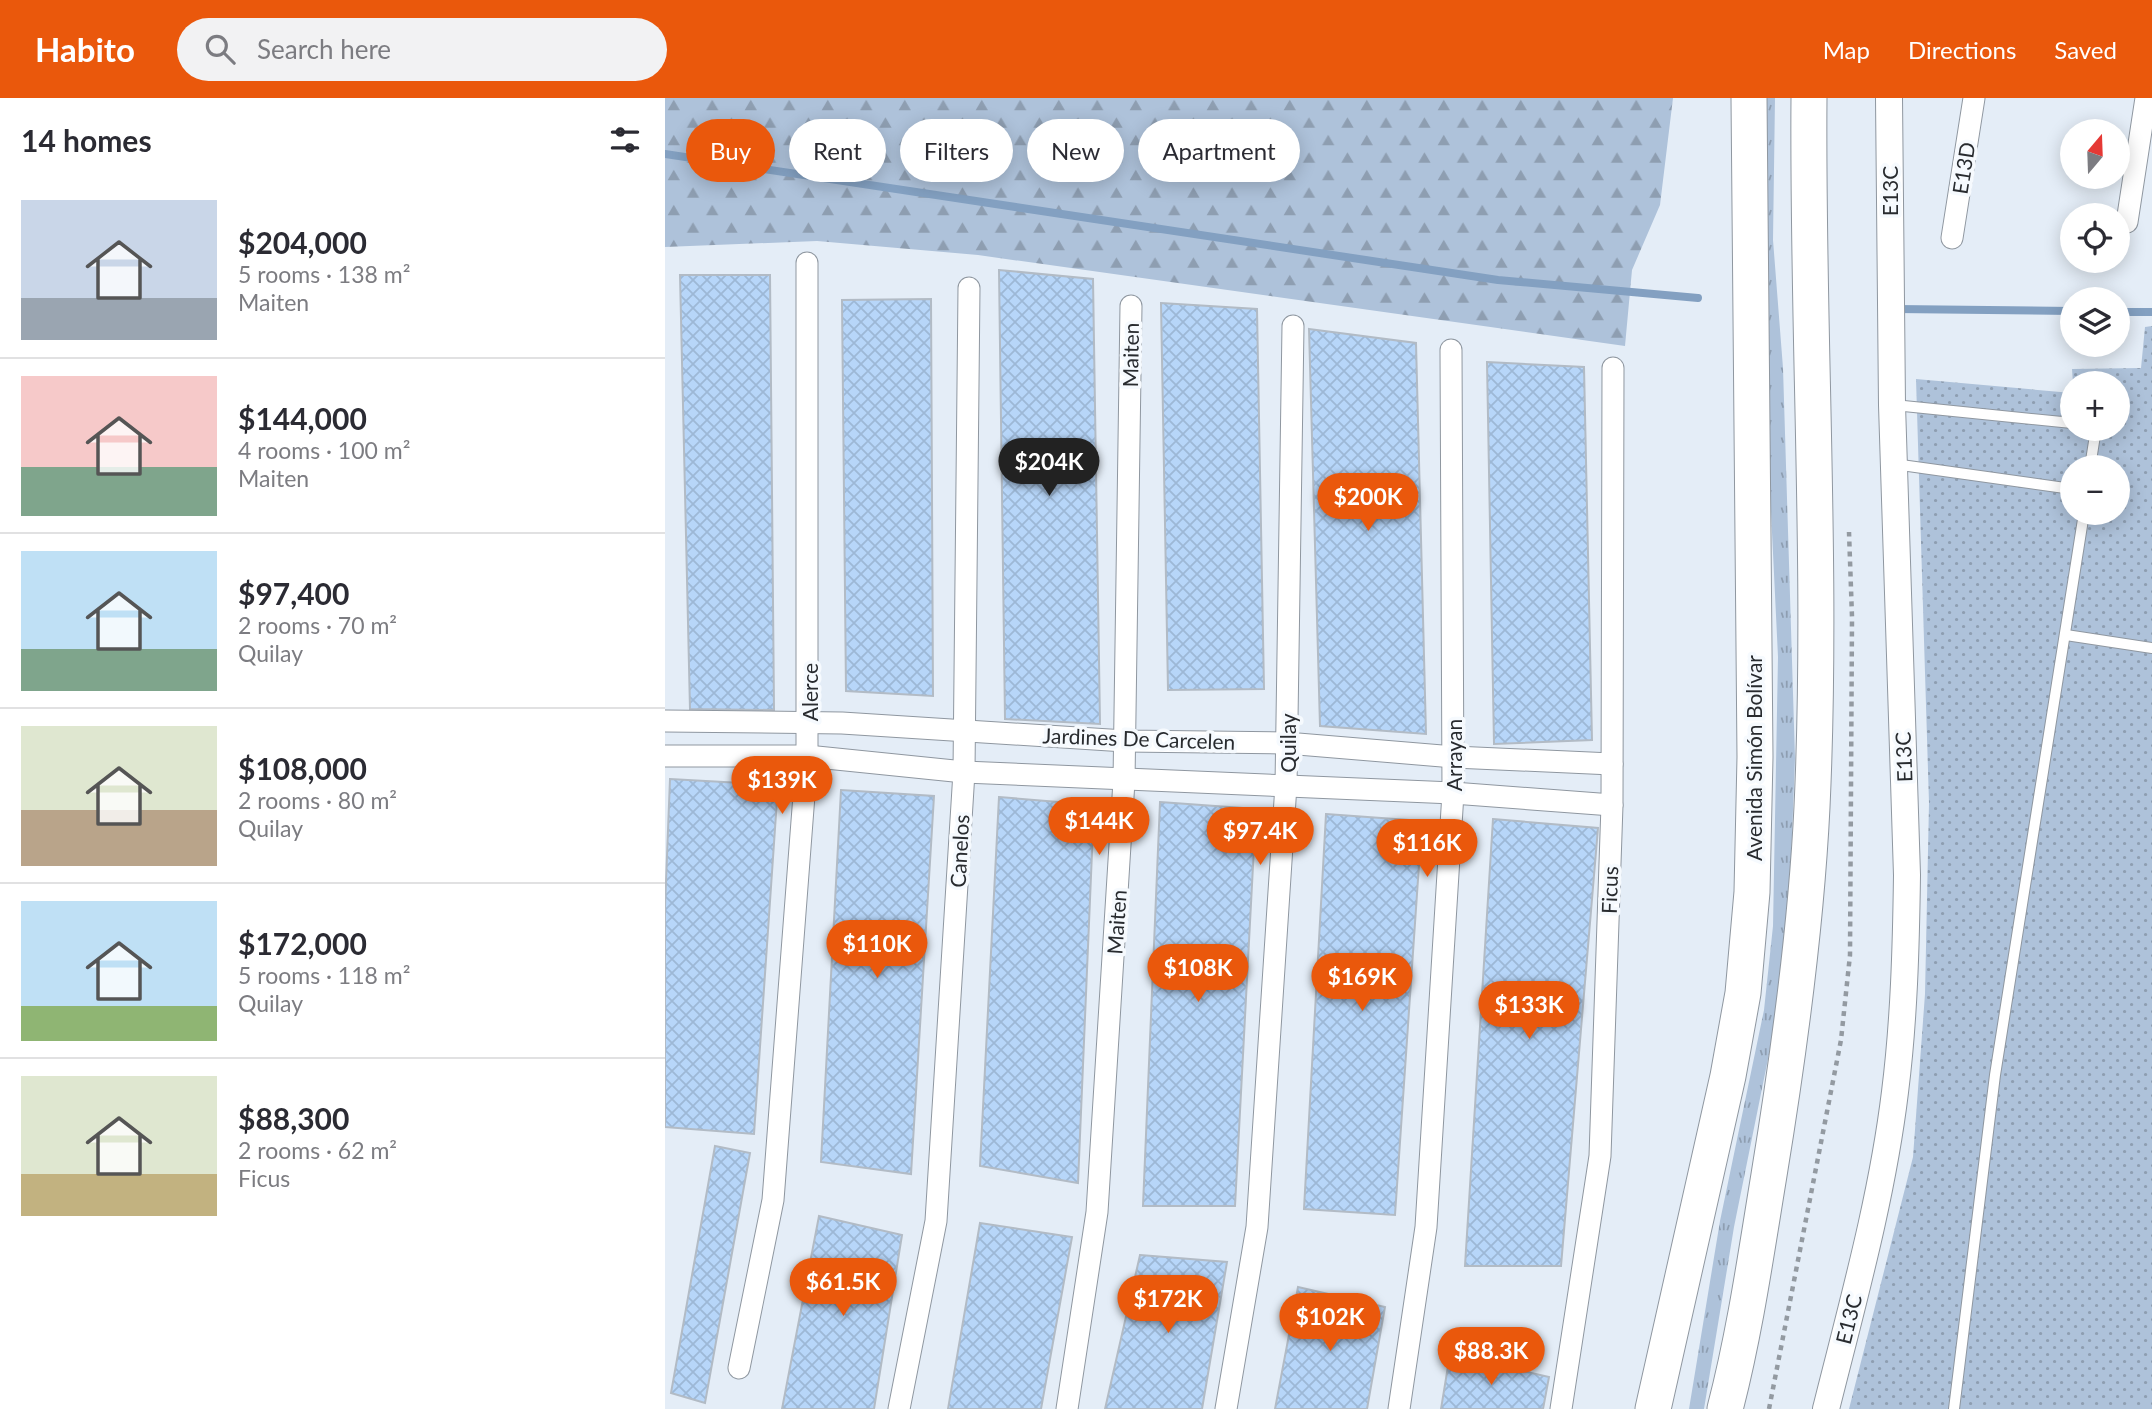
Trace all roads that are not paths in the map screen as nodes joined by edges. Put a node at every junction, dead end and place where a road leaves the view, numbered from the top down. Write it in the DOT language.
graph roads {
  1 [pos="1749,98"];
  2 [pos="1809,98"];
  3 [pos="1888,98"];
  4 [pos="1974,98"];
  5 [pos="2146,98"];
  6 [pos="2130,203"];
  7 [pos="1952,238"];
  8 [pos="807,263"];
  9 [pos="969,288"];
  10 [pos="1131,306"];
  11 [pos="1293,326"];
  12 [pos="1451,350"];
  13 [pos="1613,368"];
  14 [pos="1892,405"];
  15 [pos="2060,422"];
  16 [pos="1894,464"];
  17 [pos="2060,487"];
  18 [pos="2082,525"];
  19 [pos="2066,635"];
  20 [pos="2152,648"];
  21 [pos="665,721"];
  22 [pos="809,723"];
  23 [pos="965,731"];
  24 [pos="1125,741"];
  25 [pos="1286,743"];
  26 [pos="665,756"];
  27 [pos="807,756"];
  28 [pos="1454,757"];
  29 [pos="1612,764"];
  30 [pos="964,772"];
  31 [pos="1124,781"];
  32 [pos="1286,785"];
  33 [pos="1453,793"];
  34 [pos="1612,805"];
  35 [pos="739,1368"];
  36 [pos="899,1409"];
  37 [pos="1067,1409"];
  38 [pos="1226,1409"];
  39 [pos="1399,1409"];
  40 [pos="1561,1409"];
  41 [pos="1653,1409"];
  42 [pos="1725,1409"];
  43 [pos="1826,1409"];
  44 [pos="1954,1409"];
  1 -- 41 [label="highway, Avenida Simón Bolívar"];
  2 -- 42 [label="highway"];
  3 -- 14 [label="street, E13C"];
  4 -- 7 [label="street, E13D"];
  5 -- 6 [label="street"];
  8 -- 22 [label="street, Alerce"];
  9 -- 23 [label="street, Canelos"];
  10 -- 24 [label="street, Maiten"];
  11 -- 25 [label="street, Quilay"];
  12 -- 28 [label="street, Arrayan"];
  13 -- 29 [label="street, Ficus"];
  14 -- 15 [label="lane"];
  14 -- 16 [label="street, E13C"];
  16 -- 17 [label="lane"];
  16 -- 43 [label="street, E13C"];
  18 -- 19 [label="lane"];
  19 -- 20 [label="lane"];
  19 -- 44 [label="lane"];
  21 -- 22 [label="street, Jardines De Carcelen"];
  22 -- 23 [label="street, Jardines De Carcelen"];
  22 -- 27 [label="street, Alerce"];
  23 -- 24 [label="street, Jardines De Carcelen"];
  23 -- 30 [label="street, Canelos"];
  24 -- 25 [label="street, Jardines De Carcelen"];
  24 -- 31 [label="street, Maiten"];
  25 -- 28 [label="street, Jardines De Carcelen"];
  25 -- 32 [label="street, Quilay"];
  26 -- 27 [label="street, Jardines De Carcelen"];
  27 -- 30 [label="street, Jardines De Carcelen"];
  27 -- 35 [label="street, Alerce"];
  28 -- 29 [label="street, Jardines De Carcelen"];
  28 -- 33 [label="street, Arrayan"];
  29 -- 34 [label="street, Ficus"];
  30 -- 31 [label="street, Jardines De Carcelen"];
  30 -- 36 [label="street, Canelos"];
  31 -- 32 [label="street, Jardines De Carcelen"];
  31 -- 37 [label="street, Maiten"];
  32 -- 33 [label="street, Jardines De Carcelen"];
  32 -- 38 [label="street, Quilay"];
  33 -- 34 [label="street, Jardines De Carcelen"];
  33 -- 39 [label="street, Arrayan"];
  34 -- 40 [label="street, Ficus"];
}
